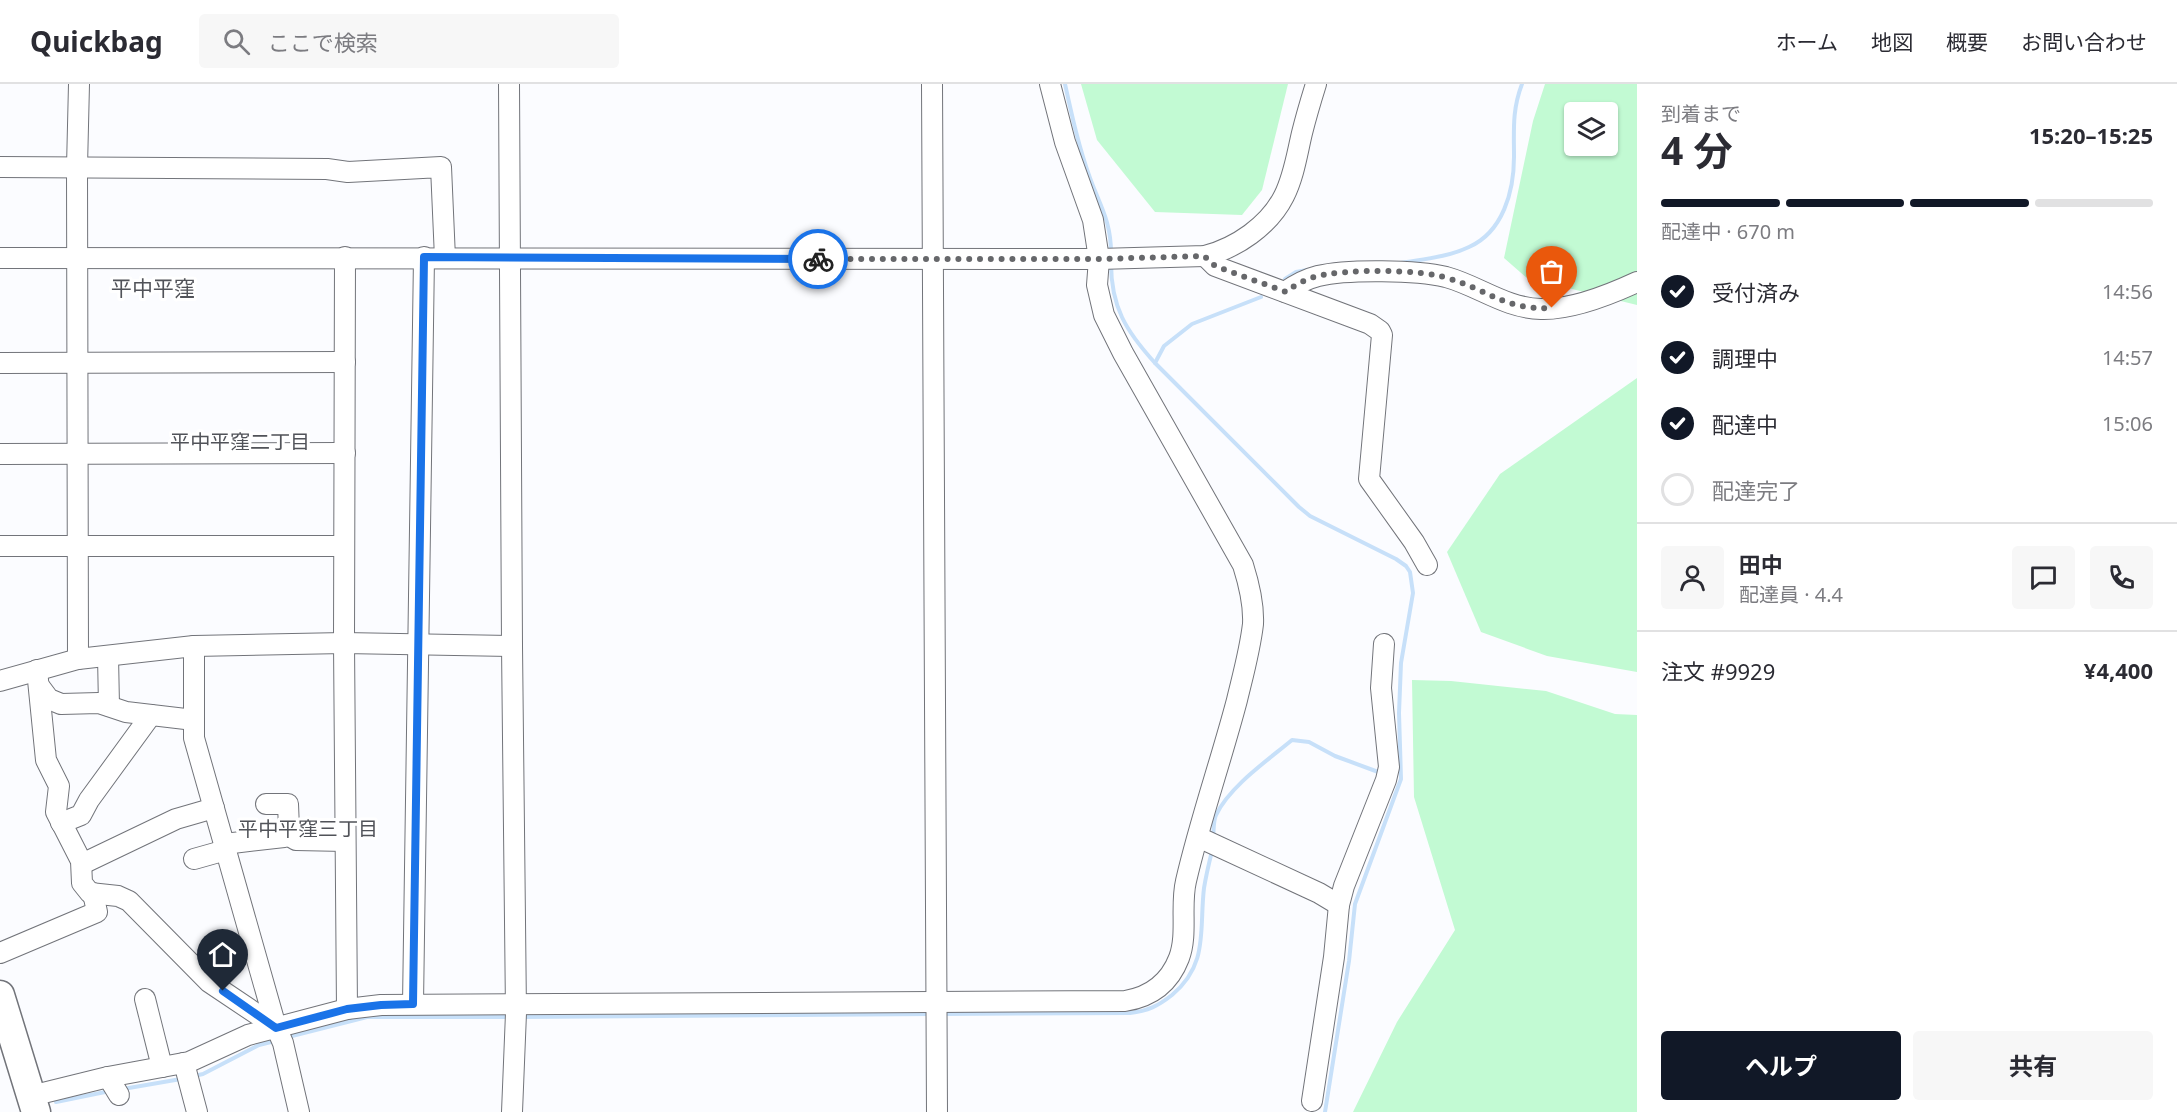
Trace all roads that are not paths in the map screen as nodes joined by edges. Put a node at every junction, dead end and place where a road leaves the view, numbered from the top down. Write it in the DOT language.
graph roads {
  1 [pos="79,84"];
  2 [pos="510,84"];
  3 [pos="932,84"];
  4 [pos="1050,84"];
  5 [pos="1316,84"];
  6 [pos="0,166"];
  7 [pos="77,167"];
  8 [pos="1204,256"];
  9 [pos="345,257"];
  10 [pos="424,257"];
  11 [pos="0,258"];
  12 [pos="79,258"];
  13 [pos="445,258"];
  14 [pos="510,258"];
  15 [pos="933,259"];
  16 [pos="1107,259"];
  17 [pos="1637,282"];
  18 [pos="1286,292"];
  19 [pos="345,362"];
  20 [pos="0,363"];
  21 [pos="78,363"];
  22 [pos="78,453"];
  23 [pos="345,453"];
  24 [pos="0,454"];
  25 [pos="78,545"];
  26 [pos="0,546"];
  27 [pos="344,546"];
  28 [pos="1426,565"];
  29 [pos="344,643"];
  30 [pos="419,643"];
  31 [pos="1384,644"];
  32 [pos="194,646"];
  33 [pos="512,646"];
  34 [pos="108,656"];
  35 [pos="78,659"];
  36 [pos="39,679"];
  37 [pos="0,681"];
  38 [pos="109,706"];
  39 [pos="151,715"];
  40 [pos="194,720"];
  41 [pos="266,804"];
  42 [pos="214,808"];
  43 [pos="61,824"];
  44 [pos="286,834"];
  45 [pos="1198,837"];
  46 [pos="345,841"];
  47 [pos="225,847"];
  48 [pos="194,859"];
  49 [pos="82,864"];
  50 [pos="93,894"];
  51 [pos="1339,905"];
  52 [pos="0,954"];
  53 [pos="0,995"];
  54 [pos="145,999"];
  55 [pos="413,1004"];
  56 [pos="347,1009"];
  57 [pos="937,1011"];
  58 [pos="516,1013"];
  59 [pos="279,1035"];
  60 [pos="184,1063"];
  61 [pos="162,1067"];
  62 [pos="108,1077"];
  63 [pos="119,1095"];
  64 [pos="1312,1101"];
  65 [pos="33,1104"];
  66 [pos="197,1112"];
  67 [pos="299,1112"];
  68 [pos="512,1112"];
  69 [pos="937,1112"];
  1 -- 7 [label="street"];
  2 -- 14 [label="street"];
  3 -- 15 [label="street"];
  4 -- 16 [label="street"];
  5 -- 8 [label="street"];
  6 -- 7 [label="street"];
  7 -- 12 [label="street"];
  7 -- 13 [label="street"];
  8 -- 16 [label="street"];
  8 -- 18 [label="street"];
  9 -- 10 [label="street"];
  9 -- 12 [label="street"];
  9 -- 19 [label="street"];
  10 -- 13 [label="street"];
  10 -- 30 [label="street"];
  11 -- 12 [label="street"];
  12 -- 21 [label="street"];
  13 -- 14 [label="street"];
  14 -- 15 [label="street"];
  14 -- 33 [label="street"];
  15 -- 16 [label="street"];
  15 -- 57 [label="street"];
  16 -- 45 [label="street"];
  17 -- 18 [label="street"];
  18 -- 28 [label="street"];
  19 -- 21 [label="street"];
  19 -- 23 [label="street"];
  20 -- 21 [label="street"];
  21 -- 22 [label="street"];
  22 -- 23 [label="street"];
  22 -- 24 [label="street"];
  22 -- 25 [label="street"];
  23 -- 27 [label="street"];
  25 -- 26 [label="street"];
  25 -- 27 [label="street"];
  25 -- 35 [label="street"];
  27 -- 29 [label="street"];
  29 -- 30 [label="street"];
  29 -- 32 [label="street"];
  29 -- 46 [label="street"];
  30 -- 33 [label="street"];
  30 -- 55 [label="street"];
  31 -- 51 [label="street"];
  32 -- 34 [label="street"];
  32 -- 40 [label="street"];
  33 -- 58 [label="street"];
  34 -- 35 [label="street"];
  34 -- 38 [label="street"];
  35 -- 36 [label="street"];
  36 -- 37 [label="street"];
  36 -- 38 [label="street"];
  36 -- 43 [label="street"];
  38 -- 39 [label="street"];
  39 -- 40 [label="street"];
  39 -- 43 [label="street"];
  40 -- 42 [label="street"];
  41 -- 44 [label="street"];
  42 -- 47 [label="street"];
  42 -- 49 [label="street"];
  43 -- 49 [label="street"];
  44 -- 46 [label="street"];
  44 -- 47 [label="street"];
  45 -- 51 [label="street"];
  45 -- 57 [label="street"];
  46 -- 56 [label="street"];
  47 -- 48 [label="street"];
  47 -- 59 [label="street"];
  49 -- 50 [label="street"];
  50 -- 52 [label="street"];
  50 -- 59 [label="street"];
  51 -- 64 [label="street"];
  53 -- 65 [label="highway"];
  54 -- 61 [label="street"];
  55 -- 56 [label="street"];
  55 -- 58 [label="street"];
  56 -- 59 [label="street"];
  57 -- 58 [label="street"];
  57 -- 69 [label="street"];
  58 -- 68 [label="street"];
  59 -- 60 [label="street"];
  59 -- 67 [label="street"];
  60 -- 61 [label="street"];
  60 -- 66 [label="street"];
  61 -- 62 [label="street"];
  62 -- 63 [label="street"];
  62 -- 65 [label="street"];
}
